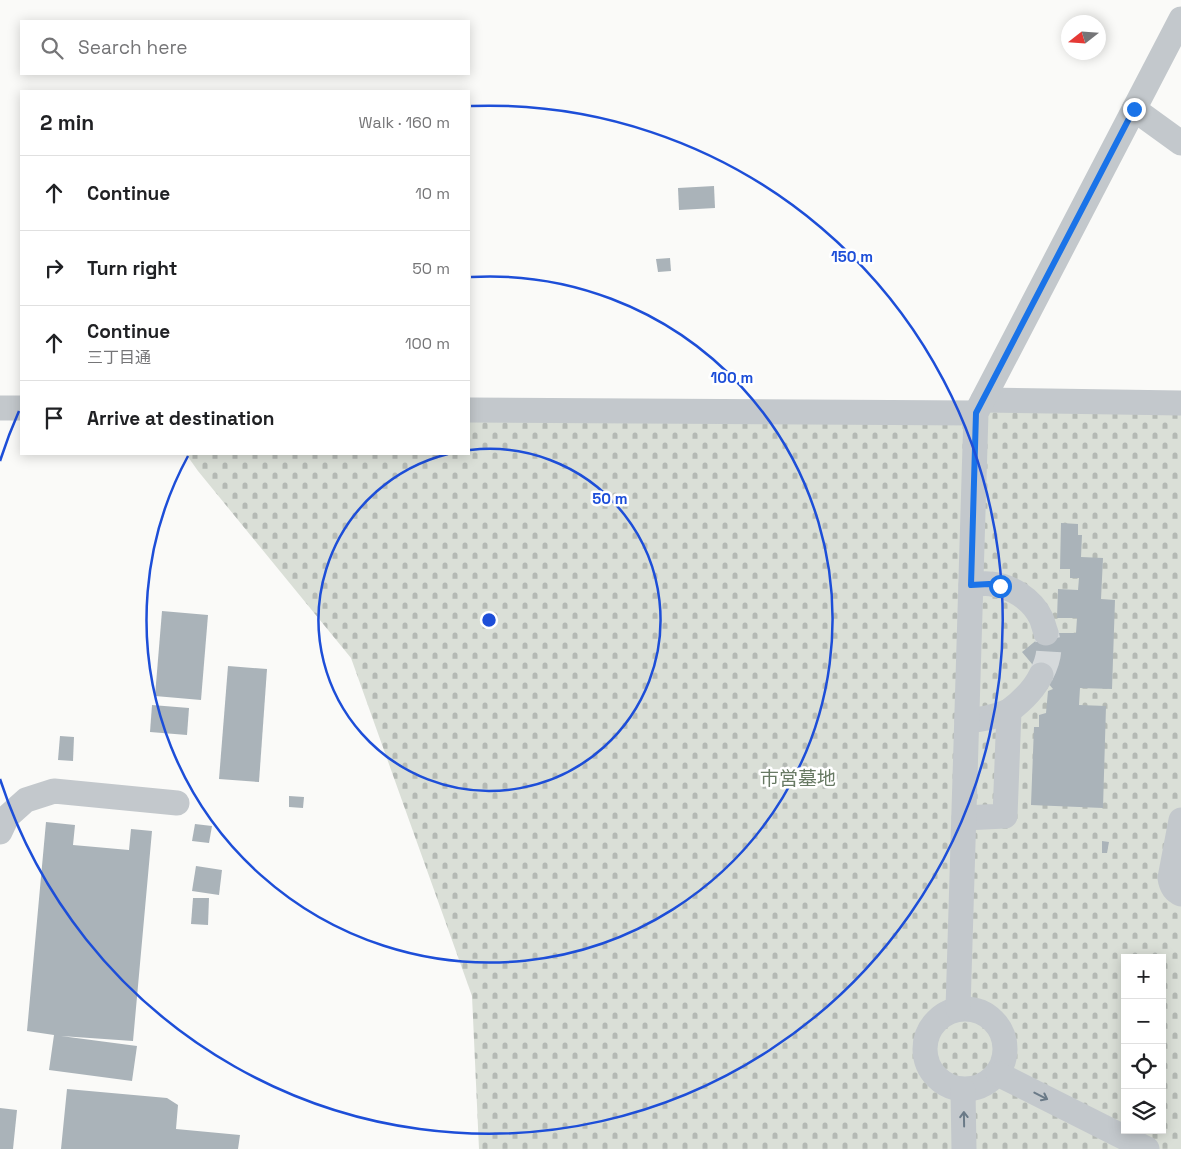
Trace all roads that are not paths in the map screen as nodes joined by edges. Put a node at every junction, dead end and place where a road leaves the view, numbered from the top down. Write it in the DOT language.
graph roads {
  1 [pos="1181,19"];
  2 [pos="1134,109"];
  3 [pos="1181,143"];
  4 [pos="1181,403"];
  5 [pos="980,406"];
  6 [pos="0,408"];
  7 [pos="20,408"];
  8 [pos="470,410"];
  9 [pos="971,585"];
  10 [pos="1046,633"];
  11 [pos="1041,675"];
  12 [pos="1009,711"];
  13 [pos="967,720"];
  14 [pos="177,803"];
  15 [pos="964,818"];
  16 [pos="1181,820"];
  17 [pos="0,832"];
  18 [pos="1181,894"];
  19 [pos="958,1009"];
  20 [pos="998,1074"];
  21 [pos="963,1090"];
  22 [pos="964,1149"];
  23 [pos="1147,1149"];
  1 -- 2 [label="street"];
  2 -- 3 [label="street"];
  2 -- 5 [label="street"];
  4 -- 5 [label="street"];
  5 -- 8 [label="street"];
  5 -- 9 [label="street"];
  6 -- 7 [label="street"];
  9 -- 10 [label="street"];
  9 -- 13 [label="street"];
  11 -- 12 [label="street"];
  12 -- 13 [label="street"];
  12 -- 15 [label="street"];
  13 -- 15 [label="street"];
  14 -- 17 [label="street"];
  15 -- 19 [label="street"];
  16 -- 18 [label="street"];
  19 -- 20 [label="street"];
  19 -- 21 [label="street"];
  20 -- 21 [label="street"];
  20 -- 23 [label="street, one-way"];
  22 -- 21 [label="street, one-way"];
}
